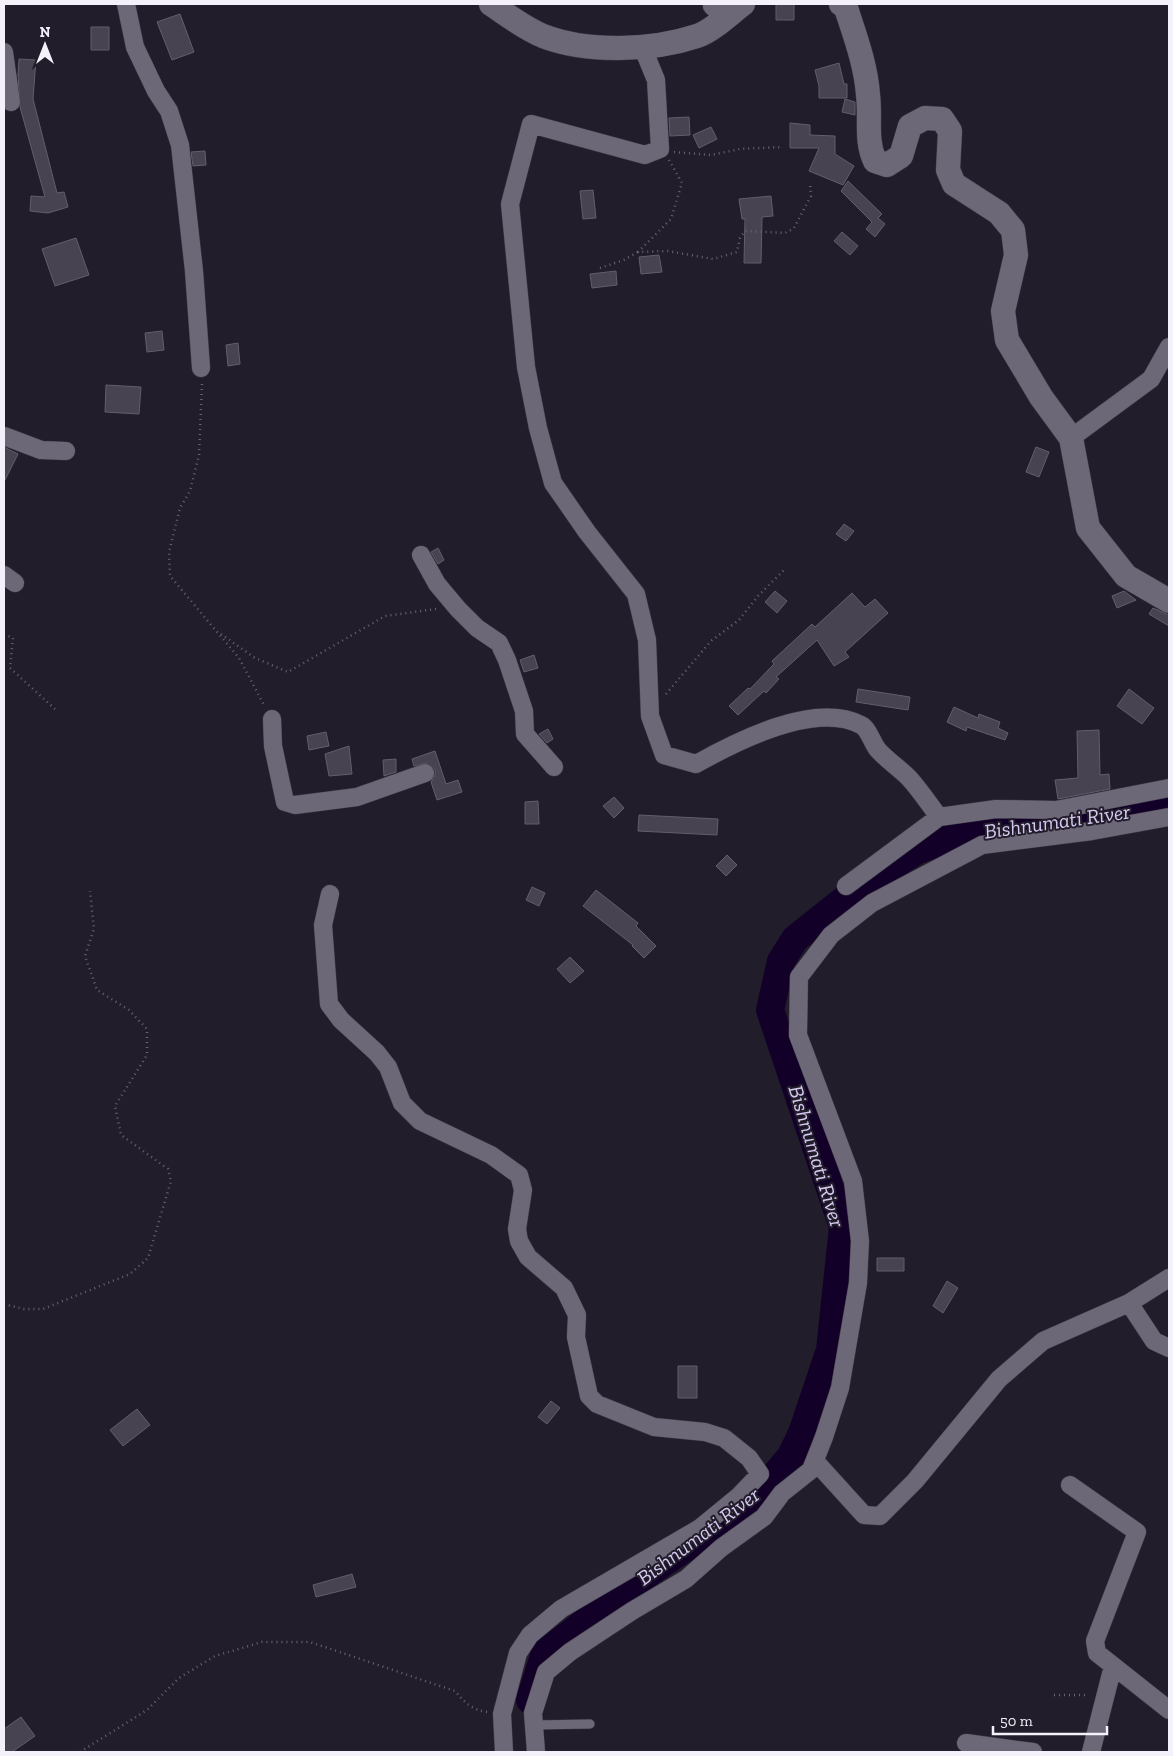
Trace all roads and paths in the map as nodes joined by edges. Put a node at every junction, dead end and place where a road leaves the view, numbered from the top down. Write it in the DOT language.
graph roads {
  1 [pos="126,4"];
  2 [pos="491,4"];
  3 [pos="744,4"];
  4 [pos="841,4"];
  5 [pos="718,11"];
  6 [pos="642,46"];
  7 [pos="4,52"];
  8 [pos="11,102"];
  9 [pos="782,147"];
  10 [pos="660,149"];
  11 [pos="810,183"];
  12 [pos="638,252"];
  13 [pos="600,268"];
  14 [pos="1169,347"];
  15 [pos="200,368"];
  16 [pos="4,436"];
  17 [pos="1071,438"];
  18 [pos="66,451"];
  19 [pos="421,555"];
  20 [pos="784,570"];
  21 [pos="1169,601"];
  22 [pos="458,608"];
  23 [pos="217,632"];
  24 [pos="4,634"];
  25 [pos="55,709"];
  26 [pos="650,716"];
  27 [pos="272,719"];
  28 [pos="554,767"];
  29 [pos="424,772"];
  30 [pos="1169,788"];
  31 [pos="939,817"];
  32 [pos="1169,817"];
  33 [pos="846,886"];
  34 [pos="90,891"];
  35 [pos="330,894"];
  36 [pos="1169,1278"];
  37 [pos="1130,1302"];
  38 [pos="4,1304"];
  39 [pos="1169,1348"];
  40 [pos="815,1460"];
  41 [pos="760,1474"];
  42 [pos="1070,1485"];
  43 [pos="778,1490"];
  44 [pos="1113,1666"];
  45 [pos="1054,1695"];
  46 [pos="1104,1703"];
  47 [pos="1169,1710"];
  48 [pos="502,1714"];
  49 [pos="590,1724"];
  50 [pos="534,1725"];
  51 [pos="966,1743"];
  52 [pos="80,1752"];
  53 [pos="504,1752"];
  54 [pos="536,1752"];
  55 [pos="1033,1752"];
  56 [pos="1091,1752"];
  1 -- 15 [label="street"];
  2 -- 6 [label="street"];
  3 -- 5 [label="street"];
  4 -- 17 [label="street"];
  5 -- 6 [label="street"];
  6 -- 10 [label="street"];
  7 -- 8 [label="street"];
  9 -- 10 [label="path"];
  10 -- 12 [label="path"];
  10 -- 26 [label="street"];
  11 -- 12 [label="path"];
  12 -- 13 [label="path"];
  14 -- 17 [label="street"];
  15 -- 23 [label="path"];
  16 -- 18 [label="street"];
  17 -- 21 [label="street"];
  19 -- 22 [label="street"];
  20 -- 26 [label="path"];
  22 -- 23 [label="path"];
  22 -- 28 [label="street"];
  23 -- 27 [label="path"];
  24 -- 25 [label="path"];
  26 -- 31 [label="street"];
  27 -- 29 [label="street"];
  30 -- 31 [label="street"];
  31 -- 33 [label="street"];
  32 -- 40 [label="street"];
  34 -- 38 [label="path"];
  35 -- 41 [label="street"];
  36 -- 37 [label="street"];
  37 -- 39 [label="street"];
  37 -- 40 [label="street"];
  40 -- 43 [label="street"];
  41 -- 43 [label="street"];
  41 -- 48 [label="street"];
  42 -- 44 [label="street"];
  43 -- 50 [label="street"];
  44 -- 46 [label="street"];
  44 -- 47 [label="street"];
  45 -- 46 [label="path"];
  46 -- 56 [label="street"];
  48 -- 52 [label="path"];
  48 -- 53 [label="street"];
  49 -- 50 [label="lane"];
  50 -- 54 [label="street"];
  51 -- 55 [label="street"];
}
